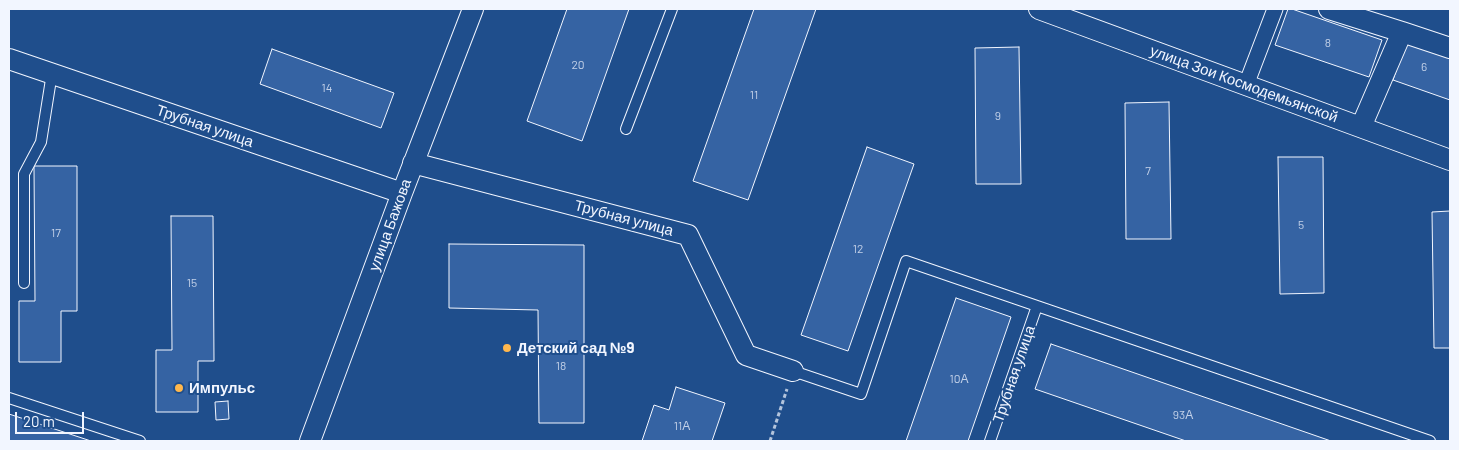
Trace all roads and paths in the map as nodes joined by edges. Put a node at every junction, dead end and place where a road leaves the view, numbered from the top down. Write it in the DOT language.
graph roads {
  1 [pos="473,9"];
  2 [pos="672,9"];
  3 [pos="1039,9"];
  4 [pos="1274,9"];
  5 [pos="1329,9"];
  6 [pos="1402,32"];
  7 [pos="1450,48"];
  8 [pos="9,59"];
  9 [pos="52,74"];
  10 [pos="1246,85"];
  11 [pos="1361,127"];
  12 [pos="626,129"];
  13 [pos="1450,160"];
  14 [pos="414,163"];
  15 [pos="402,193"];
  16 [pos="24,283"];
  17 [pos="1037,306"];
  18 [pos="793,371"];
  19 [pos="9,398"];
  20 [pos="140,441"];
  21 [pos="310,441"];
  22 [pos="770,441"];
  23 [pos="990,441"];
  24 [pos="1430,441"];
  1 -- 14 [label="street, улица Бажова"];
  2 -- 12 [label="lane"];
  3 -- 10 [label="street, улица Зои Космодемьянской"];
  4 -- 10 [label="street"];
  5 -- 6 [label="street"];
  6 -- 7 [label="street"];
  6 -- 11 [label="street"];
  8 -- 9 [label="street, Трубная улица"];
  9 -- 15 [label="street, Трубная улица"];
  9 -- 16 [label="lane"];
  10 -- 11 [label="street, улица Зои Космодемьянской"];
  11 -- 13 [label="street, улица Зои Космодемьянской"];
  14 -- 15 [label="street, улица Бажова"];
  14 -- 18 [label="street, Трубная улица"];
  15 -- 21 [label="street, улица Бажова"];
  17 -- 18 [label="lane"];
  17 -- 23 [label="lane, Трубная улица"];
  17 -- 24 [label="lane"];
  18 -- 22 [label="path"];
  19 -- 20 [label="lane"];
}
